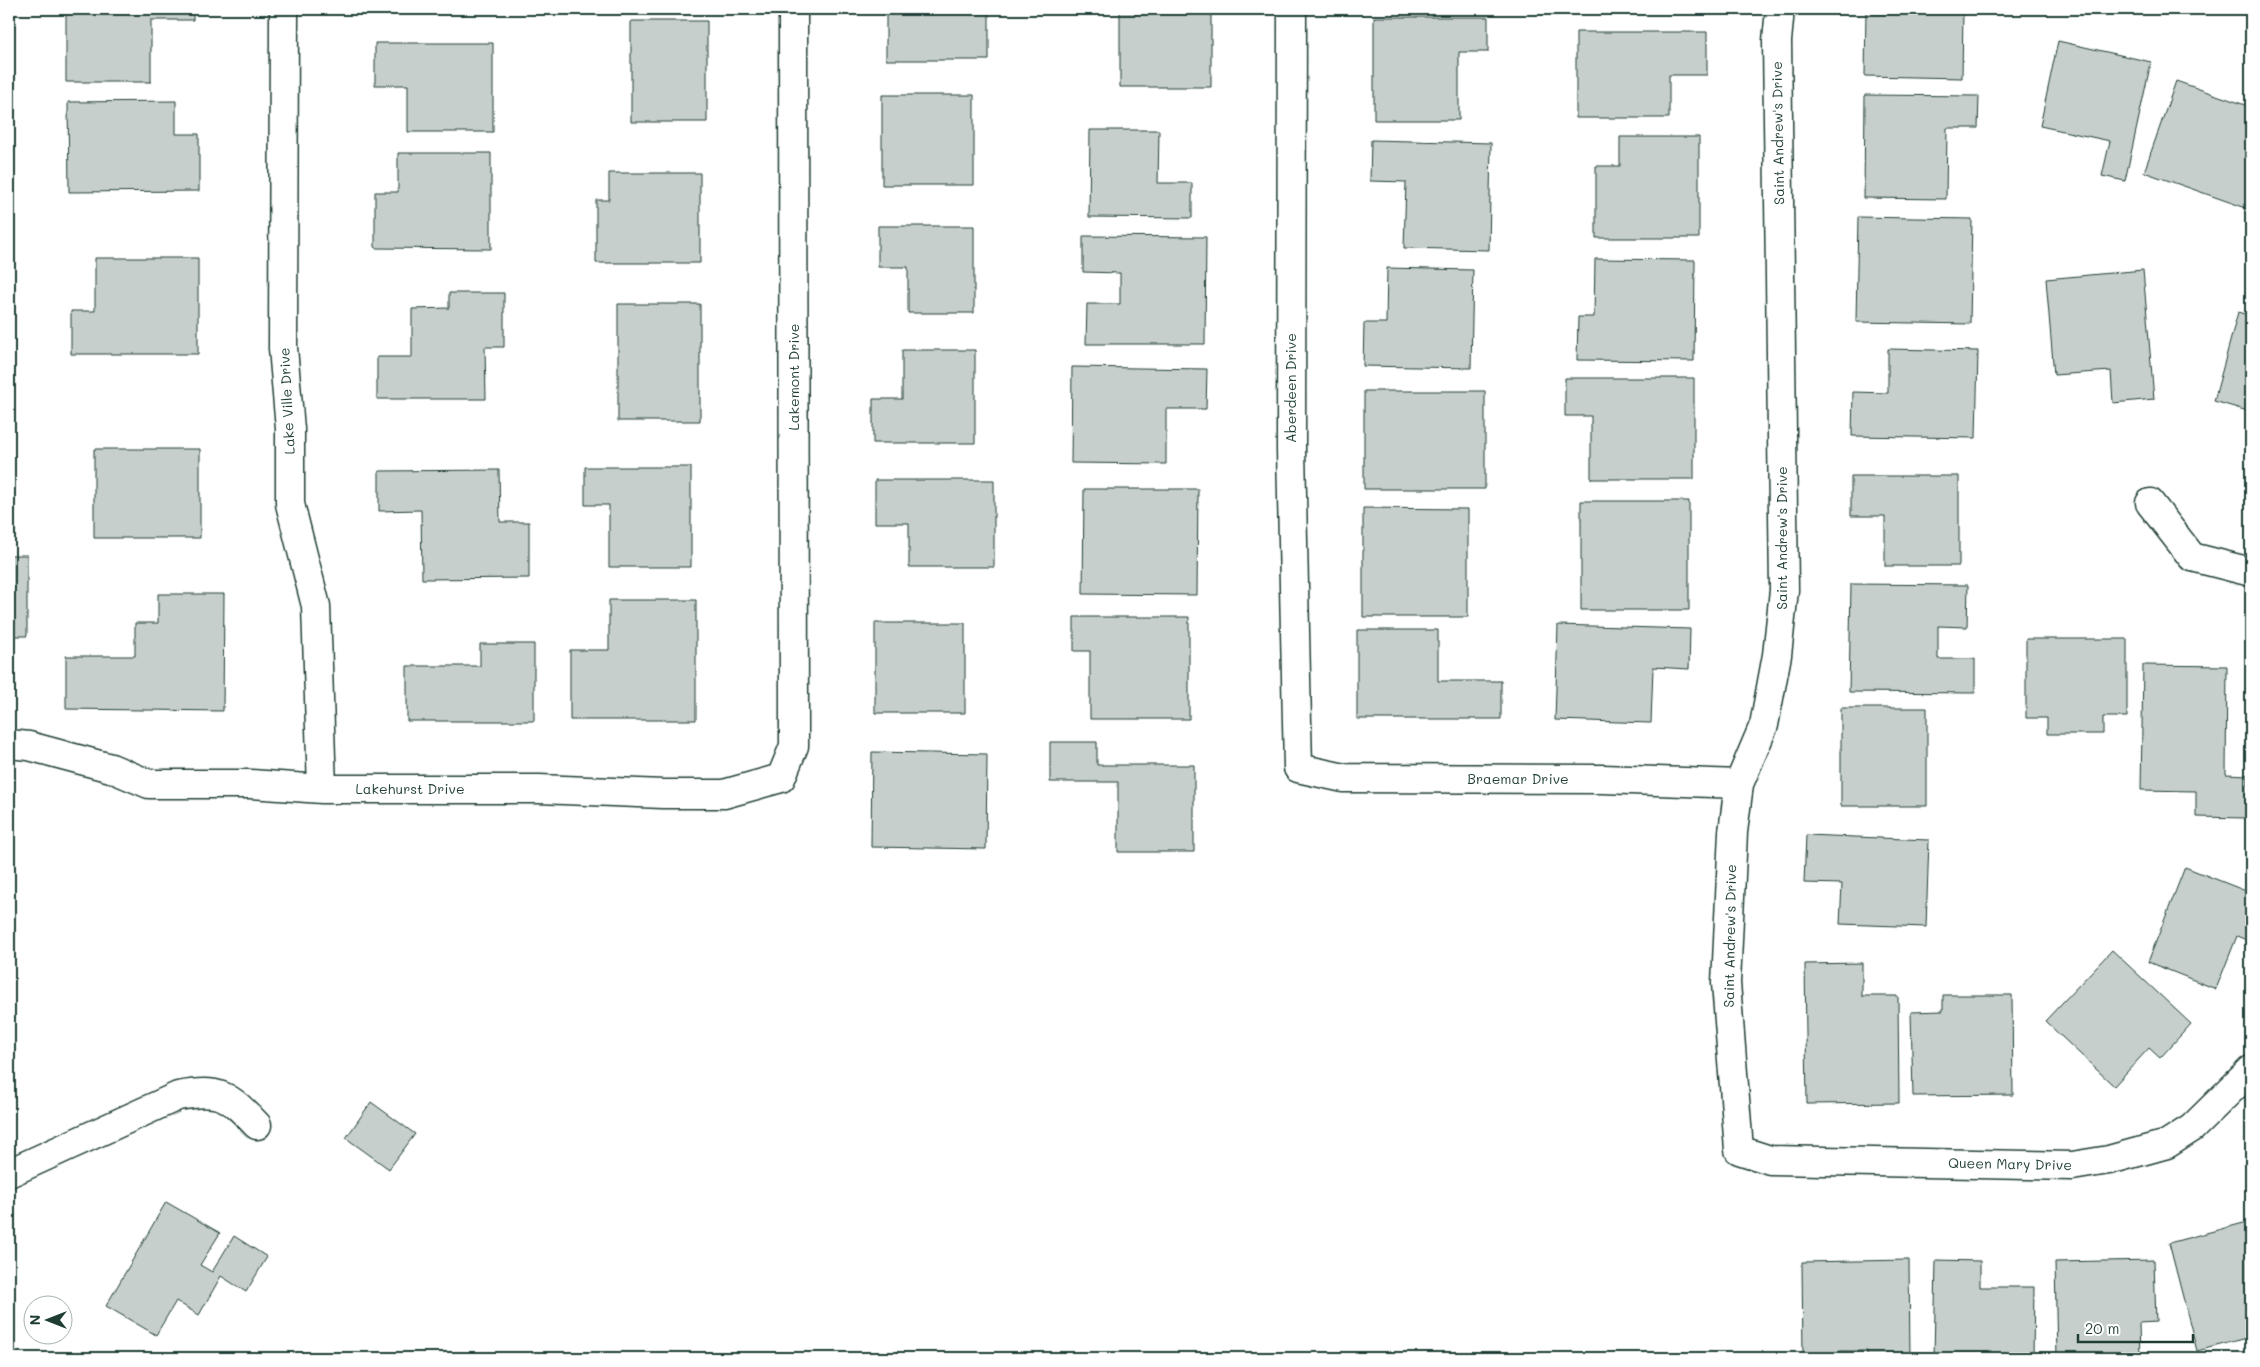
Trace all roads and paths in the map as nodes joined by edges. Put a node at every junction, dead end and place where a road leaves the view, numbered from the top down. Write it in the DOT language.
graph roads {
  1 [pos="284,9"];
  2 [pos="793,9"];
  3 [pos="1292,9"];
  4 [pos="1780,9"];
  5 [pos="2150,503"];
  6 [pos="2251,572"];
  7 [pos="9,744"];
  8 [pos="794,746"];
  9 [pos="1298,768"];
  10 [pos="1739,784"];
  11 [pos="322,789"];
  12 [pos="2251,1070"];
  13 [pos="256,1125"];
  14 [pos="1739,1150"];
  15 [pos="9,1173"];
  1 -- 11 [label="street, Lake Ville Drive"];
  2 -- 8 [label="street, Lakemont Drive"];
  3 -- 9 [label="street, Aberdeen Drive"];
  4 -- 10 [label="street, Saint Andrew's Drive"];
  5 -- 6 [label="street"];
  7 -- 11 [label="street, Lakehurst Drive"];
  8 -- 11 [label="street, Lakehurst Drive"];
  9 -- 10 [label="street, Braemar Drive"];
  10 -- 14 [label="street, Saint Andrew's Drive"];
  12 -- 14 [label="street, Queen Mary Drive"];
  13 -- 15 [label="street"];
}
